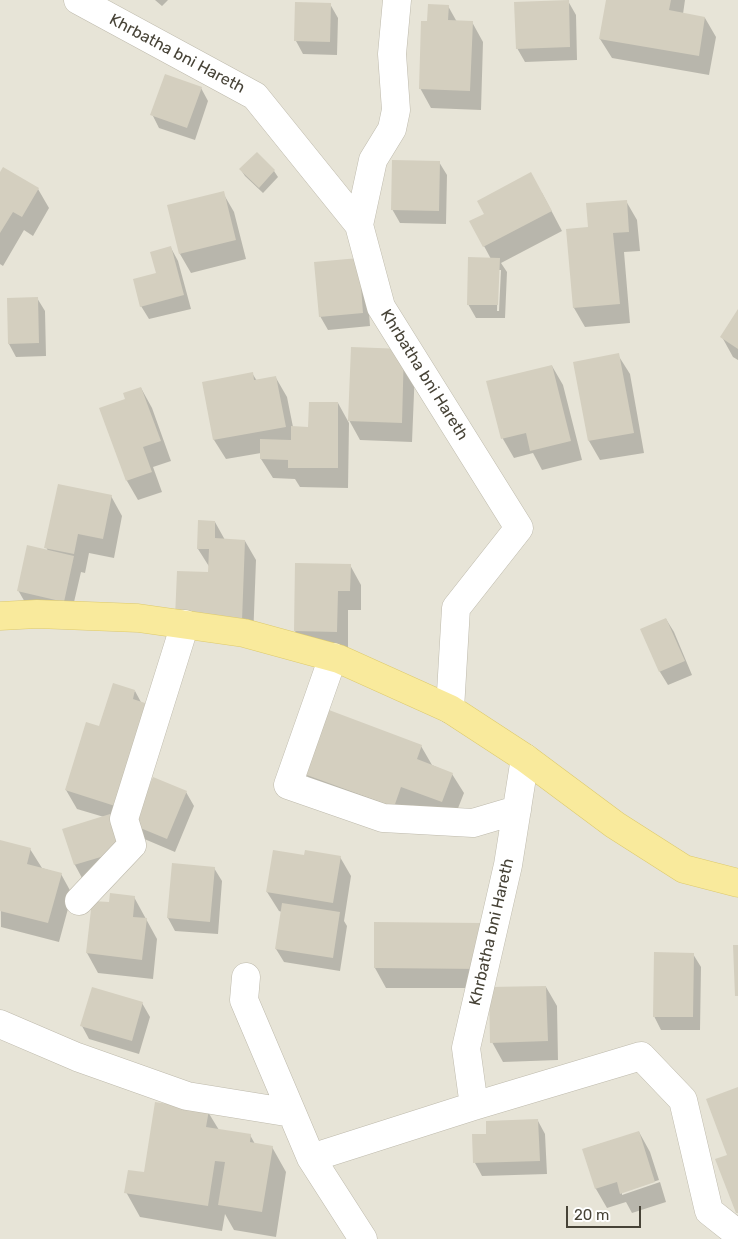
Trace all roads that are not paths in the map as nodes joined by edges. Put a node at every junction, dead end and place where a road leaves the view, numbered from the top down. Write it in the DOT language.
graph roads {
  1 [pos="78,0"];
  2 [pos="397,0"];
  3 [pos="359,225"];
  4 [pos="0,616"];
  5 [pos="185,624"];
  6 [pos="333,657"];
  7 [pos="450,709"];
  8 [pos="525,758"];
  9 [pos="517,810"];
  10 [pos="738,883"];
  11 [pos="79,901"];
  12 [pos="246,977"];
  13 [pos="0,1024"];
  14 [pos="474,1106"];
  15 [pos="292,1112"];
  16 [pos="311,1158"];
  17 [pos="738,1234"];
  18 [pos="363,1239"];
  1 -- 3 [label="street, Khrbatha bni Hareth"];
  2 -- 3 [label="street"];
  3 -- 7 [label="street, Khrbatha bni Hareth"];
  4 -- 5 [label="main road"];
  5 -- 6 [label="main road"];
  5 -- 11 [label="street"];
  6 -- 7 [label="main road"];
  6 -- 9 [label="street"];
  7 -- 8 [label="main road"];
  8 -- 9 [label="street, Khrbatha bni Hareth"];
  8 -- 10 [label="main road"];
  9 -- 14 [label="street, Khrbatha bni Hareth"];
  12 -- 15 [label="street"];
  13 -- 15 [label="street"];
  14 -- 16 [label="street"];
  14 -- 17 [label="street"];
  15 -- 16 [label="street"];
  16 -- 18 [label="street"];
}
